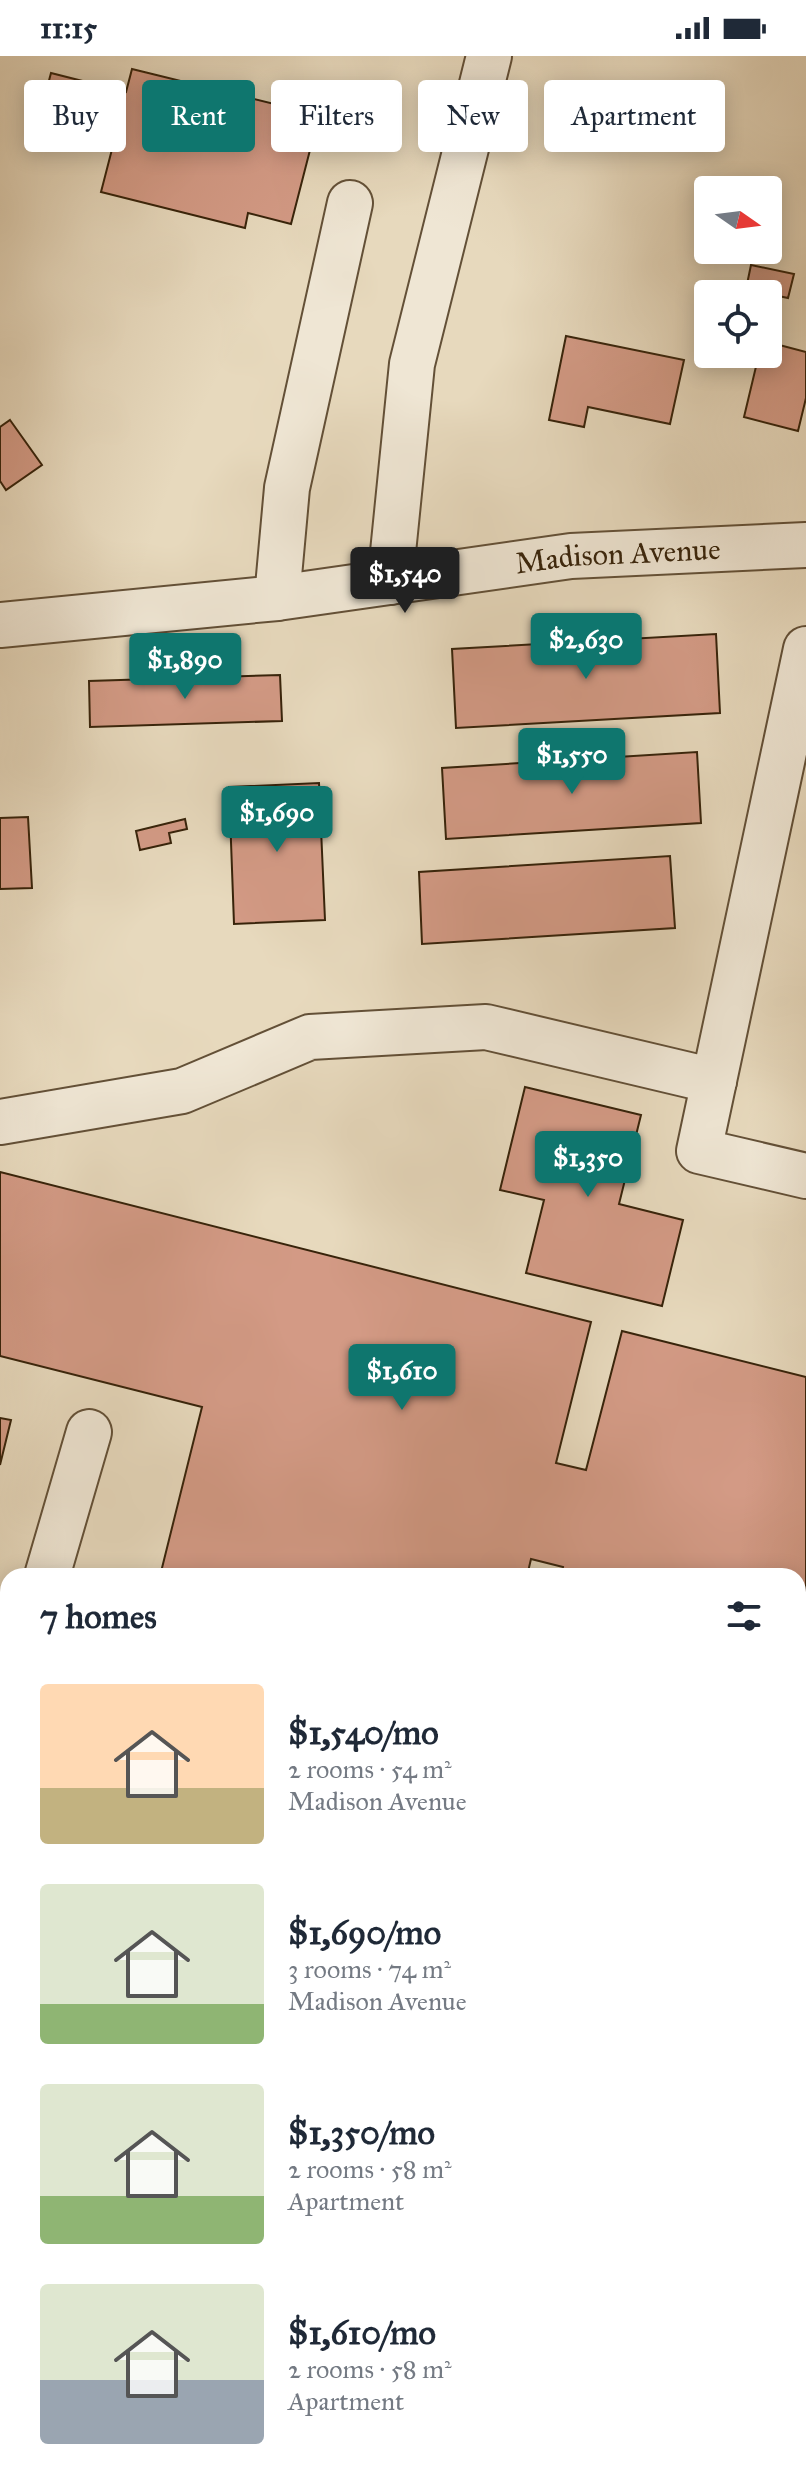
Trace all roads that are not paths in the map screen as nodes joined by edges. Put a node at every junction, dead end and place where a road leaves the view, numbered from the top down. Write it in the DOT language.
graph roads {
  1 [pos="489,56"];
  2 [pos="350,203"];
  3 [pos="806,545"];
  4 [pos="390,582"];
  5 [pos="277,598"];
  6 [pos="0,625"];
  7 [pos="806,649"];
  8 [pos="714,1081"];
  9 [pos="0,1122"];
  10 [pos="806,1176"];
  11 [pos="89,1432"];
  12 [pos="49,1568"];
  1 -- 4 [label="street"];
  2 -- 5 [label="street"];
  3 -- 4 [label="street, Madison Avenue"];
  4 -- 5 [label="street, Madison Avenue"];
  5 -- 6 [label="street, Madison Avenue"];
  7 -- 8 [label="street"];
  8 -- 9 [label="street"];
  8 -- 10 [label="street"];
  11 -- 12 [label="street"];
}
